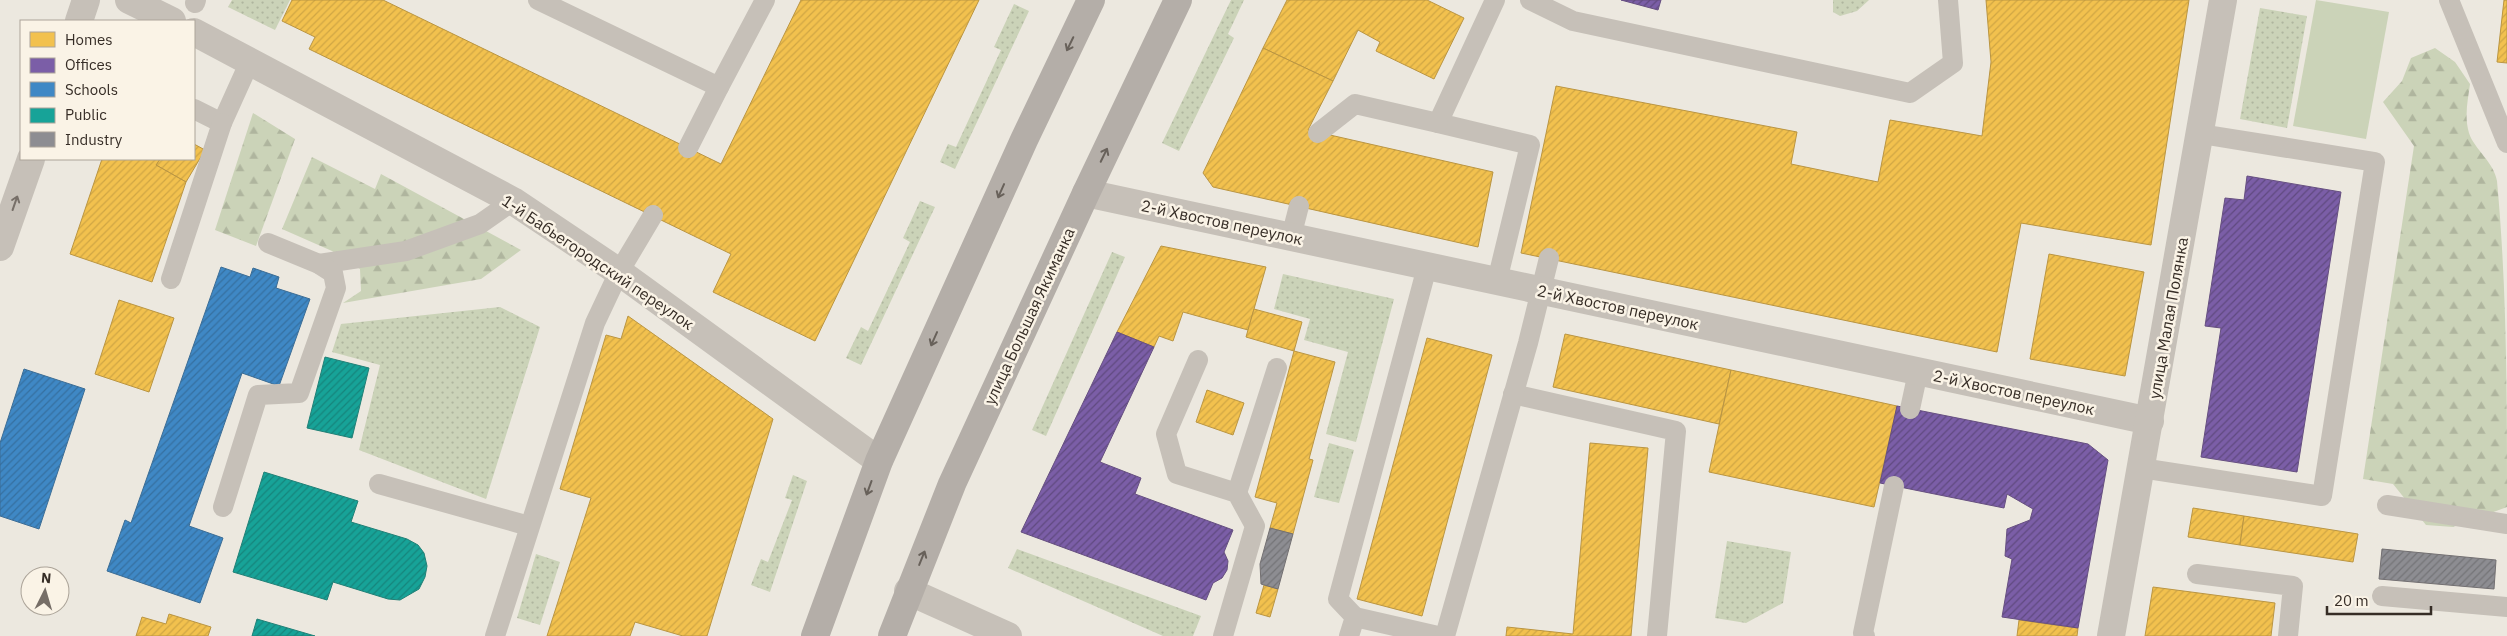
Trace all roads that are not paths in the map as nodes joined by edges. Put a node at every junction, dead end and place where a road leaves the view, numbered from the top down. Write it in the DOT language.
graph roads {
  1 [pos="86,0"];
  2 [pos="129,0"];
  3 [pos="538,0"];
  4 [pos="765,0"];
  5 [pos="1091,0"];
  6 [pos="1178,0"];
  7 [pos="1495,0"];
  8 [pos="1530,0"];
  9 [pos="1948,0"];
  10 [pos="2223,0"];
  11 [pos="2449,0"];
  12 [pos="79,20"];
  13 [pos="170,20"];
  14 [pos="195,33"];
  15 [pos="250,61"];
  16 [pos="719,87"];
  17 [pos="195,110"];
  18 [pos="222,123"];
  19 [pos="1438,124"];
  20 [pos="1318,133"];
  21 [pos="2200,134"];
  22 [pos="2507,143"];
  23 [pos="688,148"];
  24 [pos="31,160"];
  25 [pos="1086,193"];
  26 [pos="513,201"];
  27 [pos="1298,206"];
  28 [pos="653,215"];
  29 [pos="1291,237"];
  30 [pos="268,243"];
  31 [pos="0,247"];
  32 [pos="1549,258"];
  33 [pos="318,264"];
  34 [pos="1427,266"];
  35 [pos="619,272"];
  36 [pos="171,279"];
  37 [pos="1497,281"];
  38 [pos="1542,291"];
  39 [pos="1198,360"];
  40 [pos="1277,368"];
  41 [pos="1918,372"];
  42 [pos="1513,394"];
  43 [pos="1910,409"];
  44 [pos="2150,421"];
  45 [pos="879,461"];
  46 [pos="2141,468"];
  47 [pos="378,484"];
  48 [pos="1894,486"];
  49 [pos="1237,493"];
  50 [pos="2387,505"];
  51 [pos="223,508"];
  52 [pos="2507,524"];
  53 [pos="529,526"];
  54 [pos="2197,574"];
  55 [pos="908,591"];
  56 [pos="2382,596"];
  57 [pos="2507,607"];
  58 [pos="1352,627"];
  59 [pos="495,636"];
  60 [pos="815,636"];
  61 [pos="892,636"];
  62 [pos="1008,636"];
  63 [pos="1223,636"];
  64 [pos="1438,636"];
  65 [pos="1446,636"];
  66 [pos="1657,636"];
  67 [pos="1865,636"];
  68 [pos="2111,636"];
  69 [pos="2288,636"];
  1 -- 12 [label="street"];
  2 -- 13 [label="street"];
  3 -- 16 [label="lane"];
  4 -- 16 [label="lane"];
  5 -- 45 [label="main road, one-way"];
  25 -- 6 [label="main road, улица Большая Якиманка, one-way"];
  7 -- 19 [label="lane"];
  8 -- 9 [label="lane"];
  10 -- 21 [label="street, улица Малая Полянка"];
  11 -- 22 [label="lane"];
  14 -- 15 [label="street, 1-й Бабьегородский переулок"];
  15 -- 18 [label="lane"];
  15 -- 26 [label="street, 1-й Бабьегородский переулок"];
  16 -- 23 [label="lane"];
  17 -- 18 [label="lane"];
  18 -- 36 [label="lane"];
  19 -- 20 [label="lane"];
  19 -- 37 [label="lane"];
  21 -- 44 [label="street, улица Малая Полянка"];
  21 -- 46 [label="lane"];
  31 -- 24 [label="street, one-way"];
  25 -- 29 [label="street, 2-й Хвостов переулок"];
  55 -- 25 [label="main road, улица Большая Якиманка, one-way"];
  26 -- 33 [label="lane"];
  26 -- 35 [label="street, 1-й Бабьегородский переулок"];
  27 -- 29 [label="lane"];
  28 -- 35 [label="lane"];
  29 -- 34 [label="street, 2-й Хвостов переулок"];
  30 -- 33 [label="lane"];
  32 -- 38 [label="lane"];
  33 -- 51 [label="lane"];
  34 -- 37 [label="street, 2-й Хвостов переулок"];
  34 -- 58 [label="lane"];
  35 -- 45 [label="street, 1-й Бабьегородский переулок"];
  35 -- 53 [label="lane"];
  37 -- 38 [label="street, 2-й Хвостов переулок"];
  38 -- 41 [label="street, 2-й Хвостов переулок"];
  38 -- 42 [label="lane"];
  39 -- 49 [label="lane"];
  40 -- 49 [label="lane"];
  41 -- 43 [label="lane"];
  41 -- 44 [label="street, 2-й Хвостов переулок"];
  42 -- 65 [label="lane"];
  42 -- 66 [label="lane"];
  44 -- 46 [label="street, улица Малая Полянка"];
  45 -- 60 [label="main road, one-way"];
  46 -- 68 [label="street, улица Малая Полянка"];
  47 -- 53 [label="lane"];
  48 -- 67 [label="lane"];
  49 -- 63 [label="lane"];
  50 -- 52 [label="lane"];
  53 -- 59 [label="lane"];
  54 -- 69 [label="lane"];
  55 -- 61 [label="main road, улица Большая Якиманка"];
  55 -- 62 [label="street"];
  56 -- 57 [label="lane"];
  58 -- 64 [label="lane"];
}
